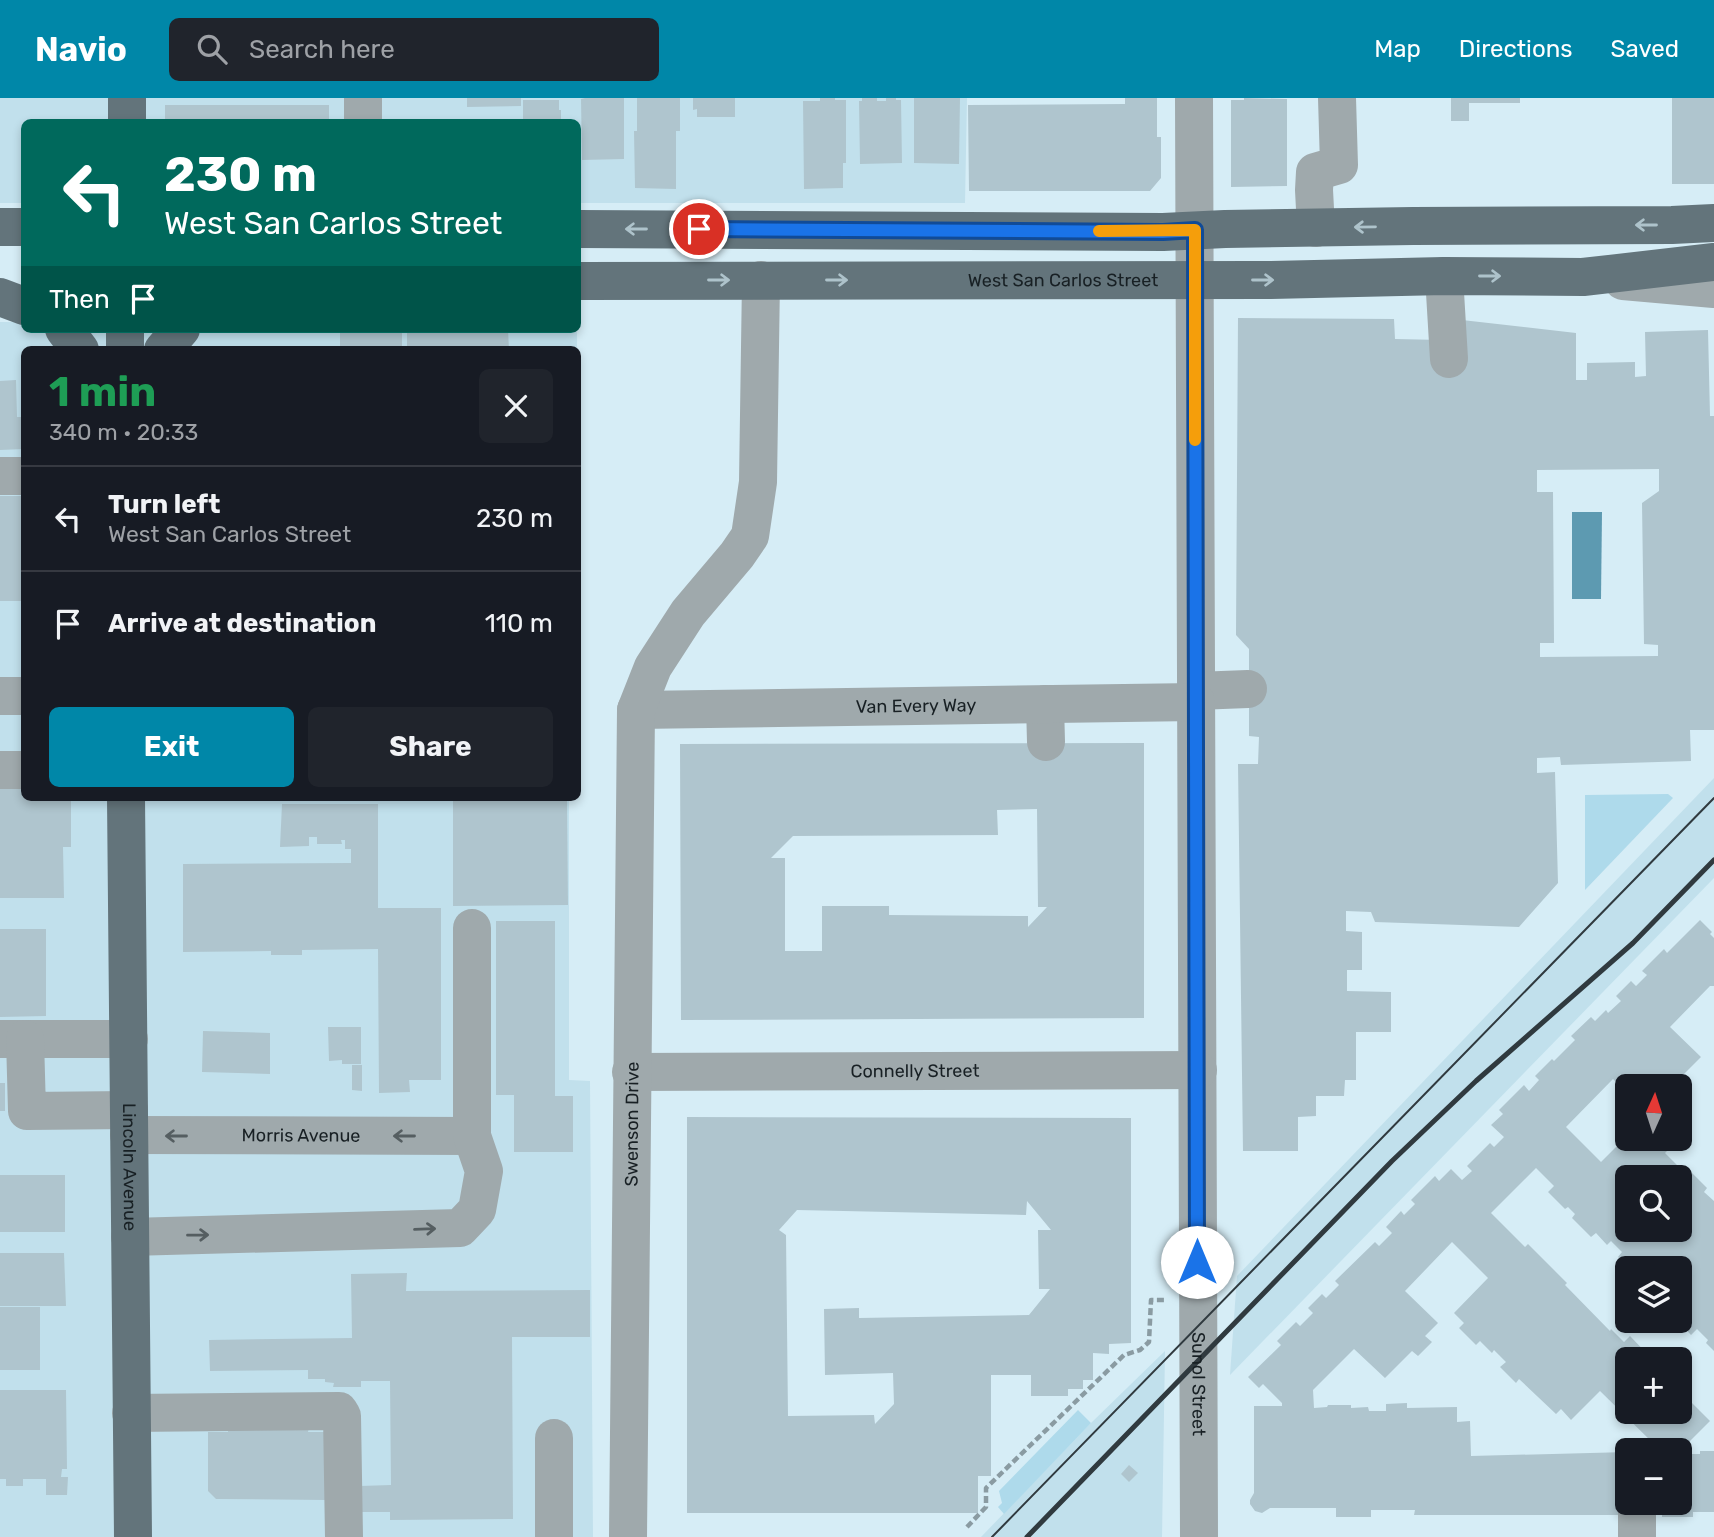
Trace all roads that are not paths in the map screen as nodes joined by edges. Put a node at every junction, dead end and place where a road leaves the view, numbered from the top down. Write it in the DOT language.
graph roads {
  1 [pos="127,98"];
  2 [pos="363,98"];
  3 [pos="1194,98"];
  4 [pos="1337,98"];
  5 [pos="127,119"];
  6 [pos="363,119"];
  7 [pos="1714,223"];
  8 [pos="0,227"];
  9 [pos="21,227"];
  10 [pos="1316,228"];
  11 [pos="581,229"];
  12 [pos="1195,230"];
  13 [pos="1714,262"];
  14 [pos="1444,276"];
  15 [pos="1583,277"];
  16 [pos="761,280"];
  17 [pos="1194,280"];
  18 [pos="581,281"];
  19 [pos="0,285"];
  20 [pos="21,285"];
  21 [pos="1714,289"];
  22 [pos="0,298"];
  23 [pos="21,305"];
  24 [pos="1449,359"];
  25 [pos="0,476"];
  26 [pos="21,476"];
  27 [pos="1248,689"];
  28 [pos="0,696"];
  29 [pos="21,696"];
  30 [pos="1196,696"];
  31 [pos="1045,704"];
  32 [pos="636,710"];
  33 [pos="1046,742"];
  34 [pos="0,770"];
  35 [pos="21,770"];
  36 [pos="126,801"];
  37 [pos="472,928"];
  38 [pos="13,1039"];
  39 [pos="129,1040"];
  40 [pos="1198,1070"];
  41 [pos="631,1072"];
  42 [pos="129,1123"];
  43 [pos="472,1136"];
  44 [pos="130,1237"];
  45 [pos="131,1413"];
  46 [pos="554,1438"];
  47 [pos="133,1537"];
  48 [pos="344,1537"];
  49 [pos="554,1537"];
  50 [pos="628,1537"];
  51 [pos="1199,1537"];
  1 -- 5 [label="main road"];
  2 -- 6 [label="street"];
  3 -- 12 [label="street, Sunol Street"];
  4 -- 10 [label="street"];
  7 -- 10 [label="main road, one-way"];
  8 -- 9 [label="main road"];
  10 -- 12 [label="main road"];
  12 -- 11 [label="main road, one-way"];
  12 -- 17 [label="street, Sunol Street"];
  13 -- 15 [label="main road, West San Carlos Street"];
  14 -- 15 [label="main road, West San Carlos Street, one-way"];
  17 -- 14 [label="main road, West San Carlos Street, one-way"];
  14 -- 24 [label="street"];
  15 -- 21 [label="street"];
  16 -- 17 [label="main road, West San Carlos Street, one-way"];
  18 -- 16 [label="main road, West San Carlos Street, one-way"];
  16 -- 32 [label="street"];
  17 -- 30 [label="street, Sunol Street"];
  19 -- 20 [label="main road"];
  22 -- 23 [label="main road"];
  25 -- 26 [label="street"];
  27 -- 30 [label="street, Van Every Way"];
  28 -- 29 [label="street"];
  30 -- 31 [label="street, Van Every Way"];
  30 -- 40 [label="street, Sunol Street"];
  31 -- 32 [label="street, Van Every Way"];
  31 -- 33 [label="street"];
  32 -- 41 [label="street, Swenson Drive"];
  34 -- 35 [label="street"];
  36 -- 39 [label="main road, Lincoln Avenue"];
  37 -- 43 [label="street"];
  38 -- 39 [label="street"];
  38 -- 42 [label="street, Morris Avenue"];
  39 -- 42 [label="main road, Lincoln Avenue"];
  40 -- 41 [label="street, Connelly Street"];
  40 -- 51 [label="street, Sunol Street"];
  41 -- 50 [label="street, Swenson Drive"];
  43 -- 42 [label="street, Morris Avenue, one-way"];
  42 -- 44 [label="main road, Lincoln Avenue"];
  44 -- 43 [label="street, one-way"];
  44 -- 45 [label="main road, Lincoln Avenue"];
  45 -- 47 [label="main road, Lincoln Avenue"];
  45 -- 48 [label="street"];
  46 -- 49 [label="street"];
}
